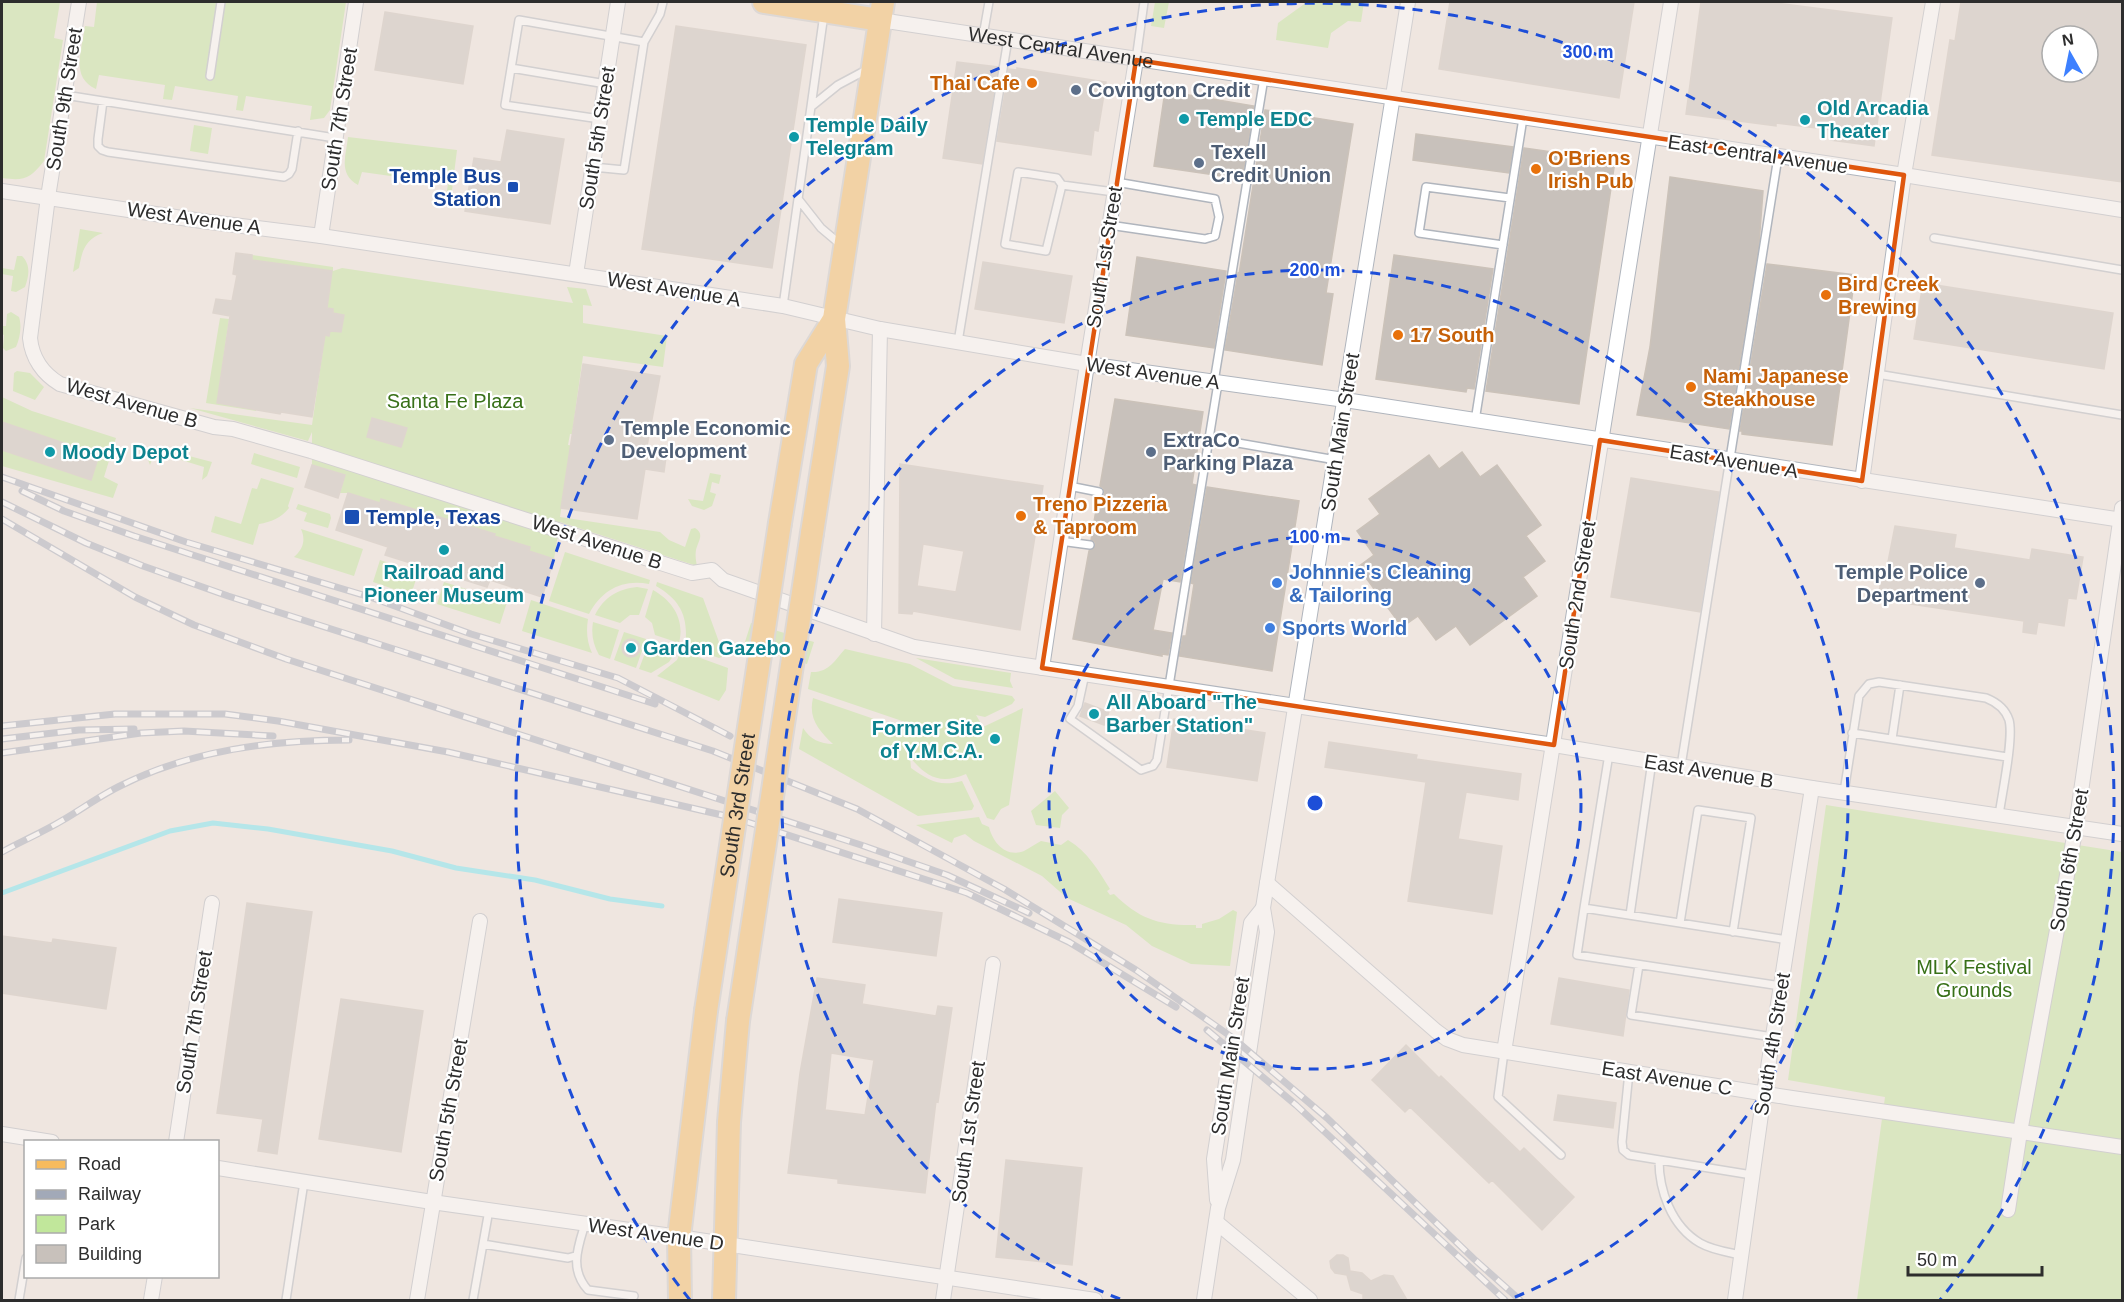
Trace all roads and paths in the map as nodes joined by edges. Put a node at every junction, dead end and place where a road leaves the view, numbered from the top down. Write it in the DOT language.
graph roads {
  1 [pos="79,2"];
  2 [pos="221,2"];
  3 [pos="356,2"];
  4 [pos="618,2"];
  5 [pos="663,2"];
  6 [pos="764,2"];
  7 [pos="989,2"];
  8 [pos="1144,2"];
  9 [pos="1408,2"];
  10 [pos="1671,2"];
  11 [pos="1933,2"];
  12 [pos="824,11"];
  13 [pos="882,11"];
  14 [pos="983,36"];
  15 [pos="613,37"];
  16 [pos="1008,39"];
  17 [pos="644,42"];
  18 [pos="1136,60"];
  19 [pos="873,66"];
  20 [pos="511,68"];
  21 [pos="210,76"];
  22 [pos="1264,78"];
  23 [pos="606,84"];
  24 [pos="65,95"];
  25 [pos="1394,98"];
  26 [pos="103,101"];
  27 [pos="812,106"];
  28 [pos="1523,118"];
  29 [pos="600,119"];
  30 [pos="298,131"];
  31 [pos="335,138"];
  32 [pos="1650,138"];
  33 [pos="1778,157"];
  34 [pos="592,167"];
  35 [pos="1904,175"];
  36 [pos="1062,184"];
  37 [pos="1115,187"];
  38 [pos="2,191"];
  39 [pos="48,197"];
  40 [pos="1510,198"];
  41 [pos="800,200"];
  42 [pos="2122,210"];
  43 [pos="1109,225"];
  44 [pos="321,236"];
  45 [pos="1934,238"];
  46 [pos="1503,245"];
  47 [pos="845,248"];
  48 [pos="2122,270"];
  49 [pos="576,274"];
  50 [pos="783,306"];
  51 [pos="834,319"];
  52 [pos="880,329"];
  53 [pos="958,342"];
  54 [pos="1087,364"];
  55 [pos="1877,374"];
  56 [pos="1216,382"];
  57 [pos="1345,400"];
  58 [pos="2122,414"];
  59 [pos="1475,421"];
  60 [pos="1209,438"];
  61 [pos="1600,440"];
  62 [pos="1336,460"];
  63 [pos="1729,460"];
  64 [pos="1862,481"];
  65 [pos="1068,486"];
  66 [pos="1099,492"];
  67 [pos="2122,516"];
  68 [pos="1060,541"];
  69 [pos="1090,545"];
  70 [pos="874,634"];
  71 [pos="1042,668"];
  72 [pos="1085,674"];
  73 [pos="1900,686"];
  74 [pos="1168,687"];
  75 [pos="1296,706"];
  76 [pos="1852,733"];
  77 [pos="1892,739"];
  78 [pos="1554,745"];
  79 [pos="1609,754"];
  80 [pos="2007,757"];
  81 [pos="1652,761"];
  82 [pos="1681,766"];
  83 [pos="1812,788"];
  84 [pos="1844,792"];
  85 [pos="1999,815"];
  86 [pos="2076,826"];
  87 [pos="2122,834"];
  88 [pos="1267,883"];
  89 [pos="212,903"];
  90 [pos="1584,908"];
  91 [pos="1630,915"];
  92 [pos="480,921"];
  93 [pos="1680,923"];
  94 [pos="1733,932"];
  95 [pos="1788,940"];
  96 [pos="993,964"];
  97 [pos="1639,965"];
  98 [pos="1781,986"];
  99 [pos="1773,1037"];
  100 [pos="1504,1052"];
  101 [pos="1629,1072"];
  102 [pos="1764,1093"];
  103 [pos="2020,1132"];
  104 [pos="2,1134"];
  105 [pos="41,1140"];
  106 [pos="176,1140"];
  107 [pos="2122,1148"];
  108 [pos="1561,1155"];
  109 [pos="1659,1160"];
  110 [pos="219,1168"];
  111 [pos="1752,1175"];
  112 [pos="304,1182"];
  113 [pos="432,1202"];
  114 [pos="489,1210"];
  115 [pos="2008,1210"];
  116 [pos="1217,1215"];
  117 [pos="585,1224"];
  118 [pos="679,1237"];
  119 [pos="483,1244"];
  120 [pos="724,1244"];
  121 [pos="1741,1255"];
  122 [pos="575,1256"];
  123 [pos="24,1270"];
  124 [pos="155,1278"];
  125 [pos="947,1279"];
  126 [pos="634,1296"];
  127 [pos="1072,1299"];
  128 [pos="19,1300"];
  129 [pos="151,1300"];
  130 [pos="286,1300"];
  131 [pos="417,1300"];
  132 [pos="473,1300"];
  133 [pos="680,1300"];
  134 [pos="724,1300"];
  135 [pos="944,1300"];
  136 [pos="1095,1300"];
  137 [pos="1204,1300"];
  138 [pos="1310,1300"];
  139 [pos="1735,1300"];
  1 -- 24 [label="street, South 9th Street"];
  2 -- 21 [label="lane"];
  3 -- 31 [label="street, South 7th Street"];
  4 -- 15 [label="street, South 5th Street"];
  5 -- 17 [label="lane"];
  6 -- 12 [label="main road, West Central Avenue"];
  7 -- 14 [label="lane"];
  8 -- 18 [label="lane"];
  9 -- 25 [label="street, South Main Street"];
  10 -- 32 [label="street, South 2nd Street"];
  11 -- 35 [label="street"];
  12 -- 13 [label="main road, West Central Avenue"];
  12 -- 27 [label="lane"];
  13 -- 14 [label="street, West Central Avenue"];
  13 -- 19 [label="main road, South 3rd Street"];
  14 -- 16 [label="street, West Central Avenue"];
  15 -- 17 [label="lane"];
  15 -- 20 [label="lane"];
  15 -- 23 [label="street, South 5th Street"];
  16 -- 18 [label="street, West Central Avenue"];
  16 -- 53 [label="lane"];
  17 -- 34 [label="lane"];
  18 -- 22 [label="street, West Central Avenue"];
  18 -- 37 [label="street, South 1st Street"];
  19 -- 27 [label="lane"];
  19 -- 47 [label="main road, South 3rd Street"];
  20 -- 23 [label="lane"];
  20 -- 29 [label="lane"];
  22 -- 25 [label="street, West Central Avenue"];
  22 -- 56 [label="lane"];
  23 -- 29 [label="street, South 5th Street"];
  24 -- 26 [label="lane"];
  24 -- 39 [label="street, South 9th Street"];
  25 -- 28 [label="street, East Central Avenue"];
  25 -- 57 [label="street, South Main Street"];
  26 -- 30 [label="lane"];
  26 -- 30 [label="lane"];
  27 -- 41 [label="lane"];
  28 -- 32 [label="street, East Central Avenue"];
  28 -- 40 [label="lane"];
  29 -- 34 [label="street, South 5th Street"];
  30 -- 31 [label="lane"];
  31 -- 44 [label="street, South 7th Street"];
  32 -- 33 [label="street, East Central Avenue"];
  32 -- 61 [label="street, South 2nd Street"];
  33 -- 35 [label="street, East Central Avenue"];
  33 -- 63 [label="lane"];
  34 -- 49 [label="street, South 5th Street"];
  35 -- 42 [label="street, East Central Avenue"];
  35 -- 55 [label="street"];
  36 -- 36 [label="lane"];
  36 -- 37 [label="lane"];
  37 -- 43 [label="street, South 1st Street"];
  37 -- 43 [label="lane"];
  38 -- 39 [label="street, West Avenue A"];
  39 -- 44 [label="street, West Avenue A"];
  39 -- 70 [label="street, West Avenue B"];
  40 -- 46 [label="lane"];
  40 -- 46 [label="lane"];
  41 -- 47 [label="lane"];
  41 -- 50 [label="lane"];
  43 -- 54 [label="street, South 1st Street"];
  44 -- 49 [label="street, West Avenue A"];
  45 -- 48 [label="lane"];
  46 -- 59 [label="lane"];
  47 -- 51 [label="main road, South 3rd Street"];
  49 -- 50 [label="street, West Avenue A"];
  50 -- 51 [label="street, West Avenue A"];
  51 -- 52 [label="street, West Avenue A"];
  51 -- 118 [label="main road, South 3rd Street, bridge"];
  51 -- 120 [label="main road, South 3rd Street, bridge"];
  52 -- 53 [label="street, West Avenue A"];
  52 -- 70 [label="street"];
  53 -- 54 [label="street, West Avenue A"];
  54 -- 56 [label="street, West Avenue A"];
  54 -- 65 [label="street, South 1st Street"];
  55 -- 58 [label="lane"];
  55 -- 64 [label="street"];
  56 -- 57 [label="street, West Avenue A"];
  56 -- 60 [label="lane"];
  57 -- 59 [label="street, East Avenue A"];
  57 -- 62 [label="street, South Main Street"];
  59 -- 61 [label="street, East Avenue A"];
  60 -- 62 [label="lane"];
  60 -- 74 [label="lane"];
  61 -- 63 [label="street, East Avenue A"];
  61 -- 78 [label="street, South 2nd Street"];
  62 -- 75 [label="street, South Main Street"];
  63 -- 64 [label="street, East Avenue A"];
  63 -- 82 [label="lane"];
  64 -- 67 [label="street, East Avenue A"];
  65 -- 66 [label="lane"];
  65 -- 68 [label="street, South 1st Street"];
  67 -- 86 [label="street, South 6th Street"];
  68 -- 69 [label="lane"];
  68 -- 71 [label="street, South 1st Street"];
  70 -- 71 [label="street, West Avenue B"];
  71 -- 72 [label="street, West Avenue B"];
  72 -- 74 [label="street, West Avenue B"];
  72 -- 74 [label="lane"];
  73 -- 76 [label="lane"];
  73 -- 77 [label="lane"];
  73 -- 80 [label="lane"];
  74 -- 75 [label="street, West Avenue B"];
  75 -- 78 [label="street, East Avenue B"];
  75 -- 88 [label="street, South Main Street"];
  76 -- 77 [label="lane"];
  76 -- 84 [label="lane"];
  77 -- 80 [label="lane"];
  78 -- 79 [label="street, East Avenue B"];
  78 -- 100 [label="street, South 2nd Street"];
  79 -- 81 [label="street, East Avenue B"];
  79 -- 90 [label="lane"];
  80 -- 85 [label="lane"];
  81 -- 82 [label="street, East Avenue B"];
  81 -- 91 [label="lane"];
  82 -- 83 [label="street, East Avenue B"];
  83 -- 84 [label="street, East Avenue B"];
  83 -- 95 [label="street, South 4th Street"];
  84 -- 85 [label="street, East Avenue B"];
  85 -- 86 [label="street, East Avenue B"];
  86 -- 87 [label="street, East Avenue B"];
  86 -- 103 [label="street, South 6th Street"];
  88 -- 100 [label="street, East Avenue C"];
  88 -- 116 [label="street, South Main Street"];
  89 -- 106 [label="street, South 7th Street"];
  90 -- 91 [label="lane"];
  90 -- 97 [label="lane"];
  91 -- 93 [label="lane"];
  92 -- 113 [label="street, South 5th Street"];
  93 -- 94 [label="lane"];
  93 -- 94 [label="lane"];
  94 -- 95 [label="lane"];
  95 -- 98 [label="street, South 4th Street"];
  96 -- 125 [label="street, South 1st Street"];
  97 -- 98 [label="lane"];
  97 -- 99 [label="lane"];
  98 -- 99 [label="street, South 4th Street"];
  99 -- 102 [label="street, South 4th Street"];
  100 -- 101 [label="street, East Avenue C"];
  100 -- 108 [label="lane"];
  101 -- 102 [label="street, East Avenue C"];
  101 -- 109 [label="lane"];
  102 -- 103 [label="street, East Avenue C"];
  102 -- 111 [label="street, South 4th Street"];
  103 -- 107 [label="street, East Avenue C"];
  103 -- 115 [label="street, South 6th Street"];
  104 -- 105 [label="street"];
  109 -- 111 [label="lane"];
  109 -- 121 [label="lane"];
  110 -- 112 [label="street, West Avenue D"];
  111 -- 121 [label="street, South 4th Street"];
  112 -- 113 [label="street, West Avenue D"];
  112 -- 130 [label="lane"];
  113 -- 114 [label="street, West Avenue D"];
  113 -- 131 [label="street, South 5th Street"];
  114 -- 117 [label="street, West Avenue D"];
  114 -- 119 [label="lane"];
  116 -- 137 [label="street, South Main Street"];
  116 -- 138 [label="street"];
  117 -- 118 [label="street, West Avenue D"];
  117 -- 122 [label="lane"];
  118 -- 120 [label="street, West Avenue D"];
  118 -- 133 [label="main road, South 3rd Street"];
  119 -- 122 [label="lane"];
  119 -- 132 [label="lane"];
  120 -- 125 [label="street, West Avenue D"];
  120 -- 134 [label="main road, South 3rd Street"];
  121 -- 139 [label="street, South 4th Street"];
  122 -- 126 [label="lane"];
  123 -- 128 [label="lane"];
  124 -- 129 [label="street"];
  125 -- 127 [label="street, West Avenue D"];
  125 -- 135 [label="street, South 1st Street"];
  127 -- 136 [label="street, West Avenue D"];
}
